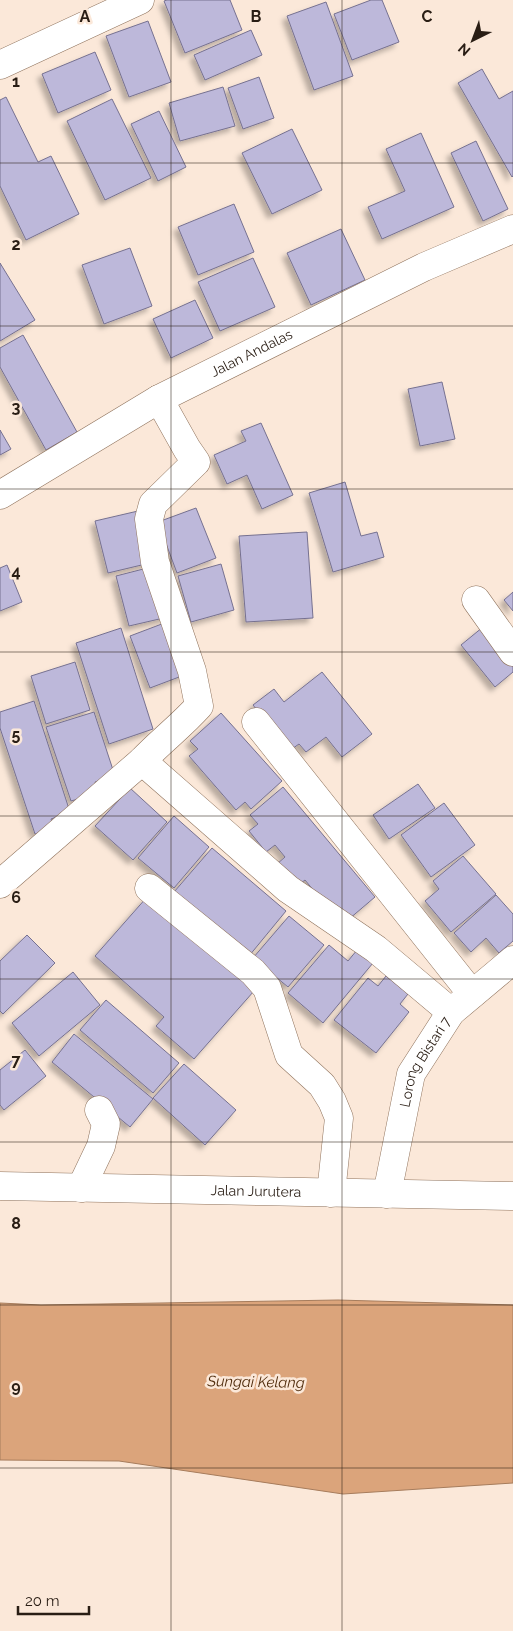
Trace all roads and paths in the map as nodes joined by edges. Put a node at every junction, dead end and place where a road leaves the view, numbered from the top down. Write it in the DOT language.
graph roads {
  1 [pos="140,0"];
  2 [pos="0,65"];
  3 [pos="513,229"];
  4 [pos="159,399"];
  5 [pos="0,495"];
  6 [pos="476,600"];
  7 [pos="513,652"];
  8 [pos="256,722"];
  9 [pos="142,760"];
  10 [pos="0,884"];
  11 [pos="150,888"];
  12 [pos="513,960"];
  13 [pos="472,994"];
  14 [pos="451,1012"];
  15 [pos="99,1110"];
  16 [pos="0,1186"];
  17 [pos="81,1188"];
  18 [pos="331,1193"];
  19 [pos="387,1194"];
  20 [pos="513,1196"];
  1 -- 2 [label="street"];
  3 -- 4 [label="street, Jalan Andalas"];
  4 -- 5 [label="street, Jalan Andalas"];
  4 -- 9 [label="street"];
  6 -- 7 [label="street"];
  8 -- 13 [label="street"];
  9 -- 10 [label="street"];
  9 -- 14 [label="street"];
  11 -- 18 [label="street"];
  12 -- 13 [label="street, Lorong Bistari 7"];
  13 -- 14 [label="street, Lorong Bistari 7"];
  14 -- 19 [label="street, Lorong Bistari 7"];
  15 -- 17 [label="street"];
  16 -- 17 [label="street, Jalan Jurutera"];
  17 -- 18 [label="street, Jalan Jurutera"];
  18 -- 19 [label="street, Jalan Jurutera"];
  19 -- 20 [label="street, Jalan Jurutera"];
}
